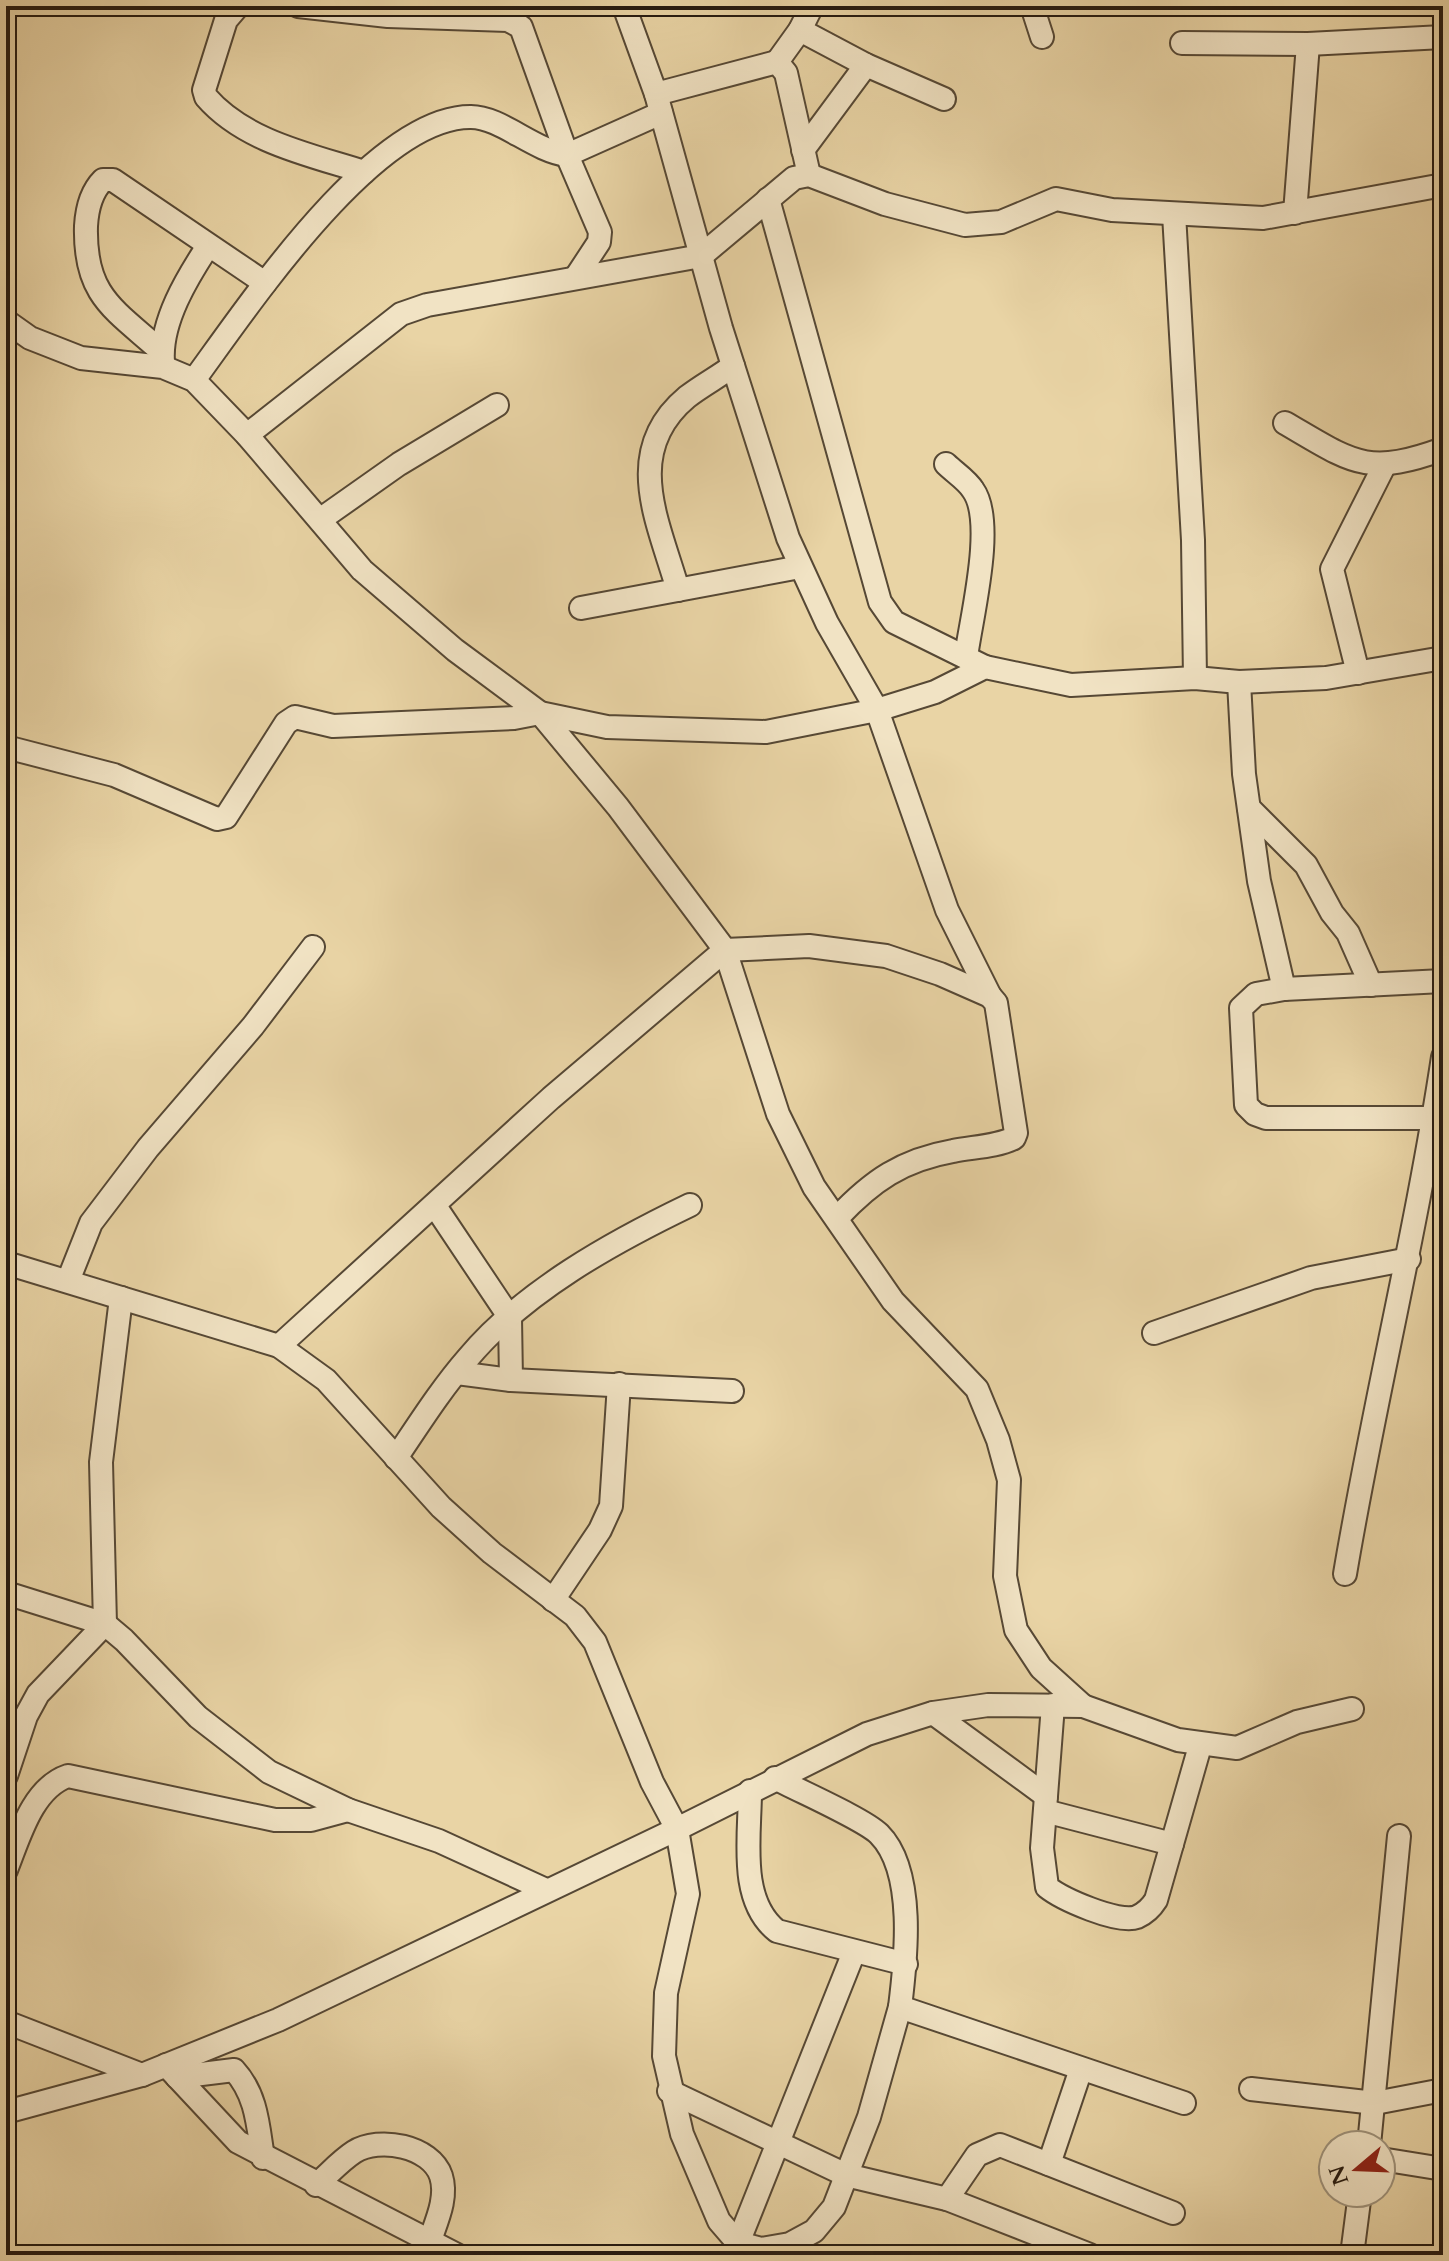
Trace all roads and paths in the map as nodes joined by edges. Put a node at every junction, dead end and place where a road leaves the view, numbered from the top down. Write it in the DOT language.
graph roads {
  1 [pos="238,6"];
  2 [pos="298,6"];
  3 [pos="624,6"];
  4 [pos="812,6"];
  5 [pos="1032,6"];
  6 [pos="425,12"];
  7 [pos="800,30"];
  8 [pos="1042,37"];
  9 [pos="1443,37"];
  10 [pos="1182,43"];
  11 [pos="1308,44"];
  12 [pos="777,62"];
  13 [pos="866,65"];
  14 [pos="944,99"];
  15 [pos="658,104"];
  16 [pos="803,150"];
  17 [pos="567,155"];
  18 [pos="364,172"];
  19 [pos="809,175"];
  20 [pos="1443,185"];
  21 [pos="768,199"];
  22 [pos="1295,213"];
  23 [pos="1174,214"];
  24 [pos="208,246"];
  25 [pos="701,256"];
  26 [pos="576,277"];
  27 [pos="265,283"];
  28 [pos="6,321"];
  29 [pos="163,360"];
  30 [pos="733,366"];
  31 [pos="194,380"];
  32 [pos="497,405"];
  33 [pos="1285,423"];
  34 [pos="247,435"];
  35 [pos="1443,449"];
  36 [pos="946,464"];
  37 [pos="1384,466"];
  38 [pos="321,519"];
  39 [pos="800,567"];
  40 [pos="678,590"];
  41 [pos="581,608"];
  42 [pos="1443,658"];
  43 [pos="976,662"];
  44 [pos="1358,673"];
  45 [pos="1195,678"];
  46 [pos="1239,682"];
  47 [pos="877,710"];
  48 [pos="540,713"];
  49 [pos="6,747"];
  50 [pos="1249,808"];
  51 [pos="313,947"];
  52 [pos="725,950"];
  53 [pos="1443,981"];
  54 [pos="1371,985"];
  55 [pos="1284,989"];
  56 [pos="990,996"];
  57 [pos="1443,1057"];
  58 [pos="1438,1120"];
  59 [pos="690,1205"];
  60 [pos="435,1206"];
  61 [pos="838,1217"];
  62 [pos="1409,1259"];
  63 [pos="6,1263"];
  64 [pos="68,1281"];
  65 [pos="121,1298"];
  66 [pos="510,1318"];
  67 [pos="1154,1333"];
  68 [pos="279,1346"];
  69 [pos="457,1373"];
  70 [pos="511,1380"];
  71 [pos="619,1384"];
  72 [pos="732,1391"];
  73 [pos="396,1458"];
  74 [pos="1345,1574"];
  75 [pos="6,1593"];
  76 [pos="553,1600"];
  77 [pos="105,1624"];
  78 [pos="1053,1705"];
  79 [pos="1083,1706"];
  80 [pos="1352,1709"];
  81 [pos="933,1713"];
  82 [pos="1200,1746"];
  83 [pos="6,1776"];
  84 [pos="775,1778"];
  85 [pos="750,1791"];
  86 [pos="1046,1804"];
  87 [pos="348,1810"];
  88 [pos="677,1829"];
  89 [pos="1399,1836"];
  90 [pos="1172,1844"];
  91 [pos="6,1870"];
  92 [pos="546,1890"];
  93 [pos="854,1952"];
  94 [pos="906,1964"];
  95 [pos="900,2007"];
  96 [pos="6,2022"];
  97 [pos="1081,2069"];
  98 [pos="171,2071"];
  99 [pos="142,2075"];
  100 [pos="1442,2086"];
  101 [pos="1251,2089"];
  102 [pos="669,2091"];
  103 [pos="1184,2103"];
  104 [pos="1375,2103"];
  105 [pos="6,2112"];
  106 [pos="1371,2129"];
  107 [pos="779,2146"];
  108 [pos="263,2158"];
  109 [pos="1397,2162"];
  110 [pos="1049,2164"];
  111 [pos="1443,2169"];
  112 [pos="846,2175"];
  113 [pos="316,2185"];
  114 [pos="947,2199"];
  115 [pos="1358,2209"];
  116 [pos="1173,2213"];
  117 [pos="429,2243"];
  118 [pos="738,2243"];
  119 [pos="457,2255"];
  120 [pos="1090,2255"];
  121 [pos="1352,2255"];
  1 -- 18 [label="street"];
  2 -- 6 [label="street"];
  3 -- 15 [label="street"];
  4 -- 7 [label="street"];
  5 -- 8 [label="street"];
  6 -- 17 [label="street"];
  7 -- 12 [label="street"];
  7 -- 13 [label="street"];
  9 -- 11 [label="street"];
  10 -- 11 [label="street"];
  11 -- 22 [label="street"];
  12 -- 15 [label="street"];
  12 -- 16 [label="street"];
  13 -- 14 [label="street"];
  13 -- 16 [label="street"];
  15 -- 17 [label="street"];
  15 -- 25 [label="street"];
  16 -- 19 [label="street"];
  17 -- 18 [label="street"];
  17 -- 26 [label="street"];
  18 -- 27 [label="street"];
  19 -- 21 [label="street"];
  19 -- 23 [label="street"];
  20 -- 22 [label="street"];
  21 -- 25 [label="street"];
  21 -- 43 [label="street"];
  22 -- 23 [label="street"];
  23 -- 45 [label="street"];
  24 -- 27 [label="street"];
  24 -- 29 [label="street"];
  24 -- 29 [label="street"];
  25 -- 26 [label="street"];
  25 -- 30 [label="street"];
  26 -- 34 [label="street"];
  27 -- 31 [label="street"];
  28 -- 29 [label="street"];
  29 -- 31 [label="street"];
  30 -- 39 [label="street"];
  30 -- 40 [label="street"];
  31 -- 34 [label="street"];
  32 -- 38 [label="street"];
  33 -- 37 [label="street"];
  34 -- 38 [label="street"];
  35 -- 37 [label="street"];
  36 -- 43 [label="street"];
  37 -- 44 [label="street"];
  38 -- 48 [label="street"];
  39 -- 40 [label="street"];
  39 -- 47 [label="street"];
  40 -- 41 [label="street"];
  42 -- 44 [label="street"];
  43 -- 45 [label="street"];
  43 -- 47 [label="street"];
  44 -- 46 [label="street"];
  45 -- 46 [label="street"];
  46 -- 50 [label="street"];
  47 -- 48 [label="street"];
  47 -- 56 [label="street"];
  48 -- 49 [label="street"];
  48 -- 52 [label="street"];
  50 -- 54 [label="street"];
  50 -- 55 [label="street"];
  51 -- 64 [label="street"];
  52 -- 56 [label="street"];
  52 -- 60 [label="street"];
  52 -- 61 [label="street"];
  53 -- 54 [label="street"];
  54 -- 55 [label="street"];
  55 -- 58 [label="street"];
  56 -- 61 [label="street"];
  57 -- 58 [label="street"];
  58 -- 62 [label="street"];
  59 -- 66 [label="street"];
  60 -- 66 [label="street"];
  60 -- 68 [label="street"];
  61 -- 79 [label="street"];
  62 -- 67 [label="street"];
  62 -- 74 [label="street"];
  63 -- 64 [label="street"];
  64 -- 65 [label="street"];
  65 -- 68 [label="street"];
  65 -- 77 [label="street"];
  66 -- 69 [label="street"];
  66 -- 70 [label="street"];
  68 -- 73 [label="street"];
  69 -- 70 [label="street"];
  69 -- 73 [label="street"];
  70 -- 71 [label="street"];
  71 -- 72 [label="street"];
  71 -- 76 [label="street"];
  73 -- 76 [label="street"];
  75 -- 77 [label="street"];
  76 -- 88 [label="street"];
  77 -- 83 [label="street"];
  77 -- 87 [label="street"];
  78 -- 79 [label="street"];
  78 -- 81 [label="street"];
  78 -- 86 [label="street"];
  79 -- 82 [label="street"];
  80 -- 82 [label="street"];
  81 -- 84 [label="street"];
  81 -- 86 [label="street"];
  82 -- 90 [label="street"];
  84 -- 85 [label="street"];
  84 -- 94 [label="street"];
  85 -- 88 [label="street"];
  85 -- 93 [label="street"];
  86 -- 90 [label="street"];
  86 -- 90 [label="street"];
  87 -- 91 [label="street"];
  87 -- 92 [label="street"];
  88 -- 92 [label="street"];
  88 -- 102 [label="street"];
  89 -- 104 [label="street"];
  92 -- 98 [label="street"];
  93 -- 94 [label="street"];
  93 -- 107 [label="street"];
  94 -- 95 [label="street"];
  95 -- 97 [label="street"];
  95 -- 112 [label="street"];
  96 -- 99 [label="street"];
  97 -- 103 [label="street"];
  97 -- 110 [label="street"];
  98 -- 99 [label="street"];
  98 -- 108 [label="street"];
  98 -- 108 [label="street"];
  99 -- 105 [label="street"];
  100 -- 104 [label="street"];
  101 -- 104 [label="street"];
  102 -- 107 [label="street"];
  102 -- 118 [label="street"];
  104 -- 106 [label="street"];
  107 -- 112 [label="street"];
  107 -- 118 [label="street"];
  108 -- 113 [label="street"];
  109 -- 111 [label="street"];
  110 -- 114 [label="street"];
  110 -- 116 [label="street"];
  112 -- 114 [label="street"];
  112 -- 118 [label="street"];
  113 -- 117 [label="street"];
  113 -- 117 [label="street"];
  114 -- 120 [label="street"];
  115 -- 121 [label="street"];
  117 -- 119 [label="street"];
}
